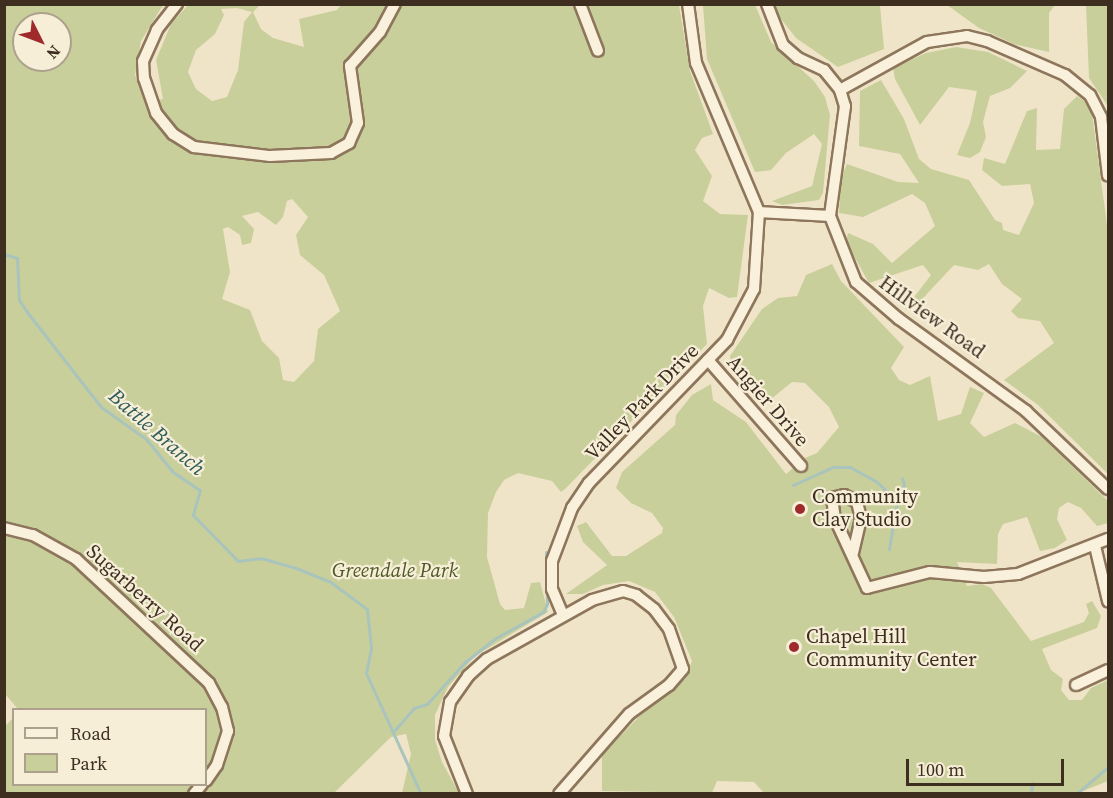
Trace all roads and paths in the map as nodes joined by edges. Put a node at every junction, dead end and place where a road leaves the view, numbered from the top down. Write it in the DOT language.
graph roads {
  1 [pos="177,4"];
  2 [pos="395,4"];
  3 [pos="580,4"];
  4 [pos="688,4"];
  5 [pos="766,4"];
  6 [pos="598,51"];
  7 [pos="840,90"];
  8 [pos="1108,176"];
  9 [pos="759,212"];
  10 [pos="830,216"];
  11 [pos="708,360"];
  12 [pos="801,466"];
  13 [pos="1108,489"];
  14 [pos="4,528"];
  15 [pos="1108,539"];
  16 [pos="1095,546"];
  17 [pos="852,553"];
  18 [pos="1108,601"];
  19 [pos="563,615"];
  20 [pos="1108,670"];
  21 [pos="1076,685"];
  22 [pos="207,779"];
  23 [pos="467,794"];
  24 [pos="559,794"];
  1 -- 2 [label="street"];
  3 -- 6 [label="street"];
  4 -- 9 [label="street, Valley Park Drive"];
  5 -- 7 [label="street"];
  7 -- 8 [label="street"];
  7 -- 10 [label="street, Hillview Road"];
  9 -- 10 [label="street"];
  9 -- 11 [label="street, Valley Park Drive"];
  10 -- 13 [label="street, Hillview Road"];
  11 -- 12 [label="street, Angier Drive"];
  11 -- 19 [label="street, Valley Park Drive"];
  14 -- 22 [label="street, Sugarberry Road"];
  15 -- 16 [label="street"];
  16 -- 17 [label="street"];
  16 -- 18 [label="street"];
  17 -- 17 [label="street"];
  19 -- 23 [label="street"];
  19 -- 24 [label="street"];
  20 -- 21 [label="street"];
}
